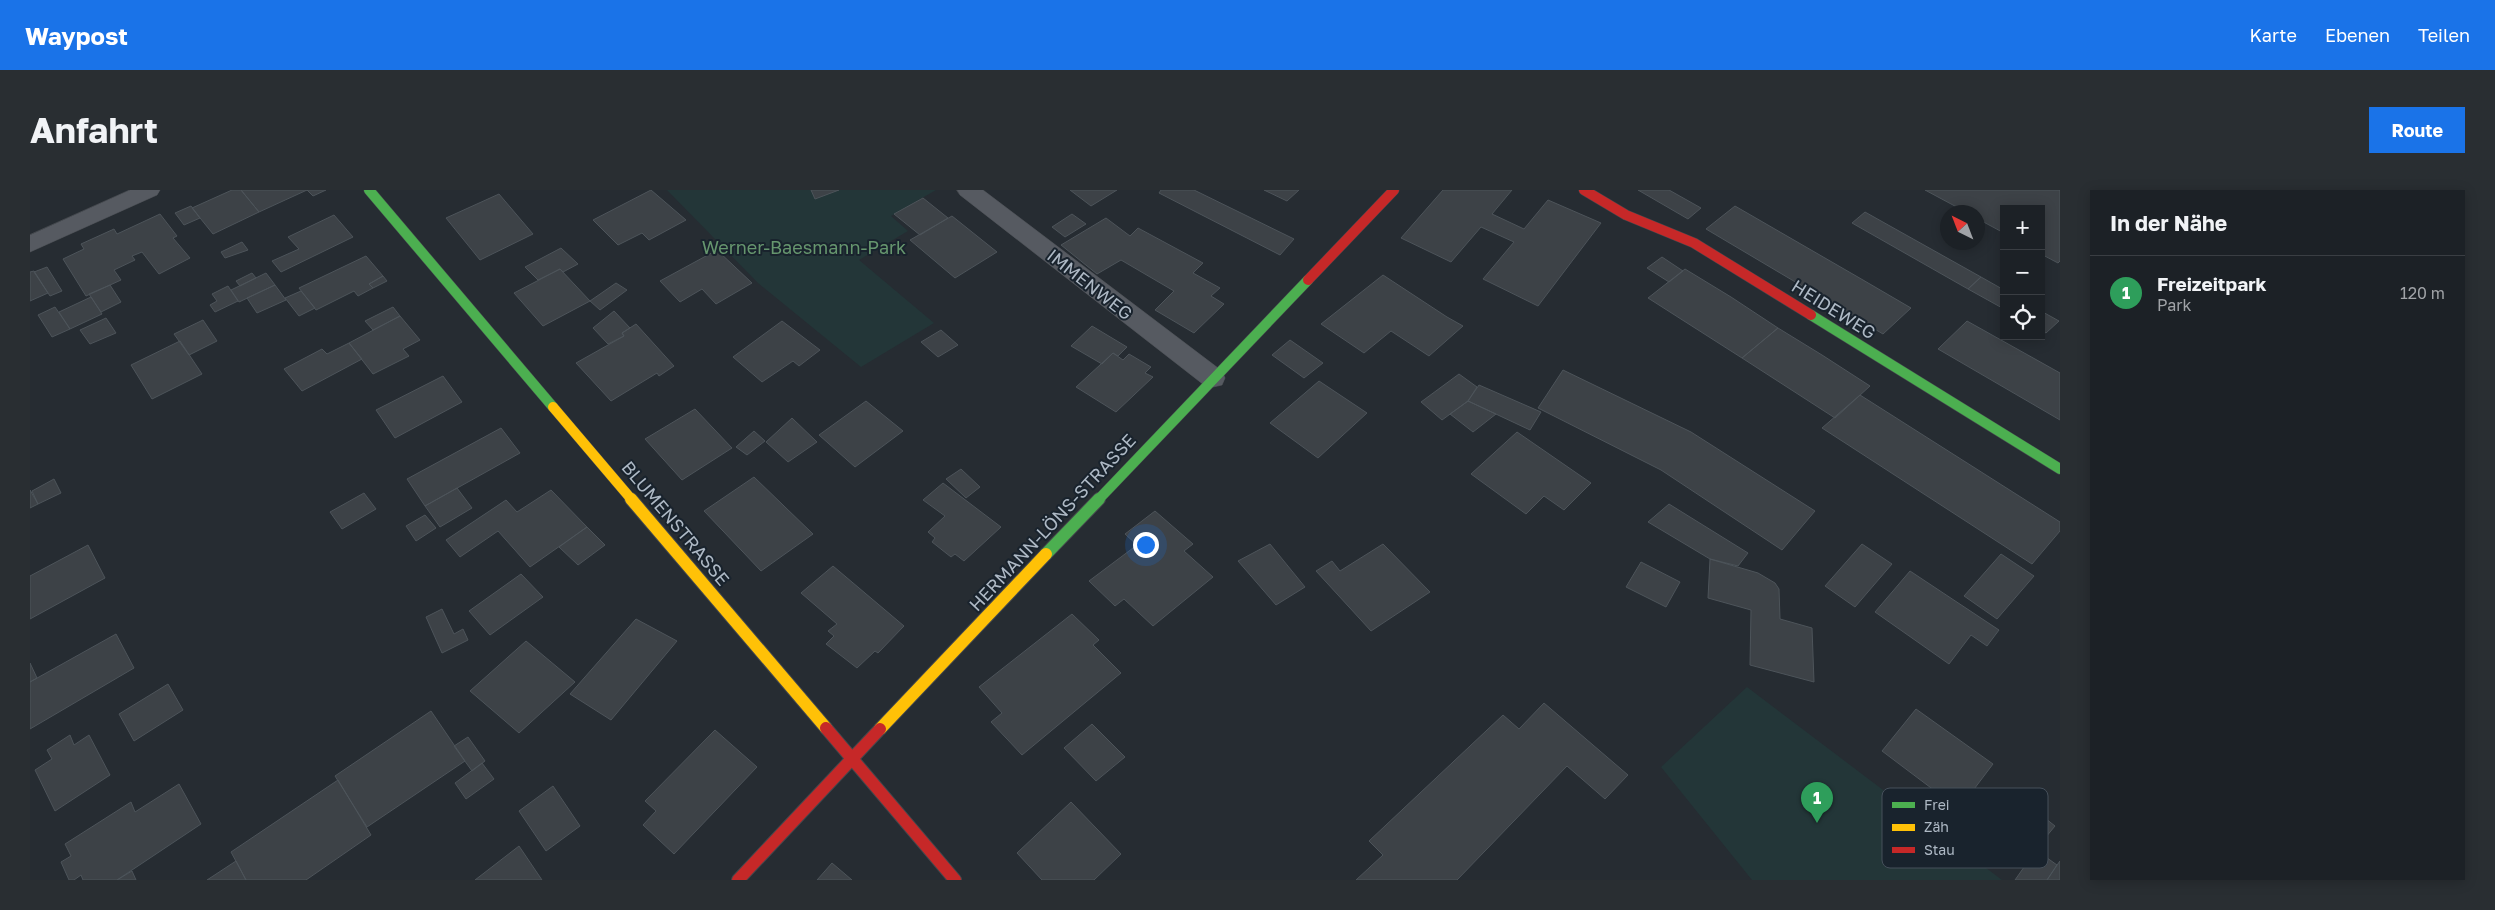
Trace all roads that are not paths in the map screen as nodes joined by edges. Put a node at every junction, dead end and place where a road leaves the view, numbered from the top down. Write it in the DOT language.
graph roads {
  1 [pos="149,190"];
  2 [pos="369,190"];
  3 [pos="968,190"];
  4 [pos="1394,190"];
  5 [pos="1584,190"];
  6 [pos="30,244"];
  7 [pos="1213,378"];
  8 [pos="2060,469"];
  9 [pos="854,759"];
  10 [pos="738,880"];
  11 [pos="955,880"];
  1 -- 6 [label="street"];
  2 -- 9 [label="street, BLUMENSTRASSE"];
  3 -- 7 [label="street, IMMENWEG"];
  4 -- 7 [label="street, HERMANN-LÖNS-STRASSE"];
  5 -- 8 [label="street, HEIDEWEG"];
  7 -- 9 [label="street, HERMANN-LÖNS-STRASSE"];
  9 -- 10 [label="street, HERMANN-LÖNS-STRASSE"];
  9 -- 11 [label="street, BLUMENSTRASSE"];
}
